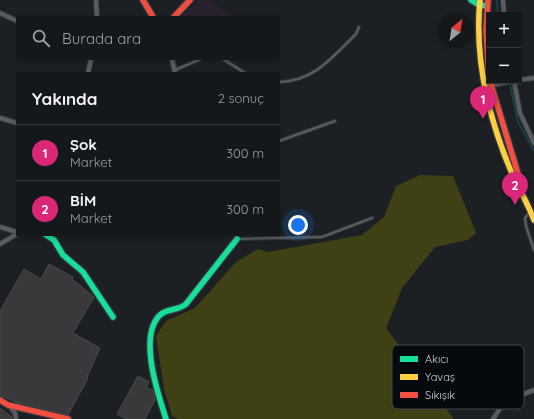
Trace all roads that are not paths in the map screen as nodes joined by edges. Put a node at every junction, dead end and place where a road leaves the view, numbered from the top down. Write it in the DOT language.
graph roads {
  1 [pos="96,0"];
  2 [pos="143,0"];
  3 [pos="190,0"];
  4 [pos="471,0"];
  5 [pos="488,0"];
  6 [pos="503,0"];
  7 [pos="479,2"];
  8 [pos="487,6"];
  9 [pos="504,12"];
  10 [pos="0,13"];
  11 [pos="97,16"];
  12 [pos="152,16"];
  13 [pos="175,16"];
  14 [pos="16,21"];
  15 [pos="358,27"];
  16 [pos="486,48"];
  17 [pos="91,60"];
  18 [pos="172,60"];
  19 [pos="199,60"];
  20 [pos="226,60"];
  21 [pos="175,71"];
  22 [pos="88,72"];
  23 [pos="244,72"];
  24 [pos="534,78"];
  25 [pos="522,80"];
  26 [pos="280,82"];
  27 [pos="488,84"];
  28 [pos="490,84"];
  29 [pos="514,84"];
  30 [pos="484,87"];
  31 [pos="0,118"];
  32 [pos="335,121"];
  33 [pos="16,123"];
  34 [pos="280,141"];
  35 [pos="534,143"];
  36 [pos="524,195"];
  37 [pos="531,212"];
  38 [pos="372,218"];
  39 [pos="534,220"];
  40 [pos="0,227"];
  41 [pos="16,233"];
  42 [pos="16,234"];
  43 [pos="48,236"];
  44 [pos="237,239"];
  45 [pos="0,244"];
  46 [pos="534,250"];
  47 [pos="113,317"];
  48 [pos="534,390"];
  49 [pos="524,394"];
  50 [pos="0,400"];
  51 [pos="8,405"];
  52 [pos="500,409"];
  53 [pos="16,419"];
  54 [pos="68,419"];
  55 [pos="166,419"];
  56 [pos="493,419"];
  1 -- 11 [label="street"];
  2 -- 12 [label="street"];
  3 -- 13 [label="street"];
  4 -- 7 [label="street"];
  5 -- 8 [label="street"];
  6 -- 9 [label="street"];
  7 -- 8 [label="street"];
  7 -- 30 [label="street"];
  8 -- 16 [label="street"];
  10 -- 14 [label="street"];
  15 -- 26 [label="lane"];
  17 -- 22 [label="street"];
  18 -- 21 [label="street"];
  19 -- 21 [label="lane"];
  20 -- 23 [label="lane"];
  24 -- 25 [label="street"];
  27 -- 30 [label="street"];
  28 -- 36 [label="street"];
  29 -- 35 [label="street"];
  30 -- 36 [label="street"];
  31 -- 33 [label="street"];
  32 -- 34 [label="lane"];
  36 -- 37 [label="street"];
  37 -- 39 [label="street"];
  37 -- 46 [label="lane"];
  38 -- 44 [label="lane"];
  40 -- 41 [label="street"];
  42 -- 45 [label="street"];
  43 -- 47 [label="street"];
  44 -- 55 [label="street"];
  48 -- 49 [label="street"];
  50 -- 51 [label="street"];
  51 -- 53 [label="street"];
  51 -- 54 [label="street"];
  52 -- 56 [label="street"];
}
